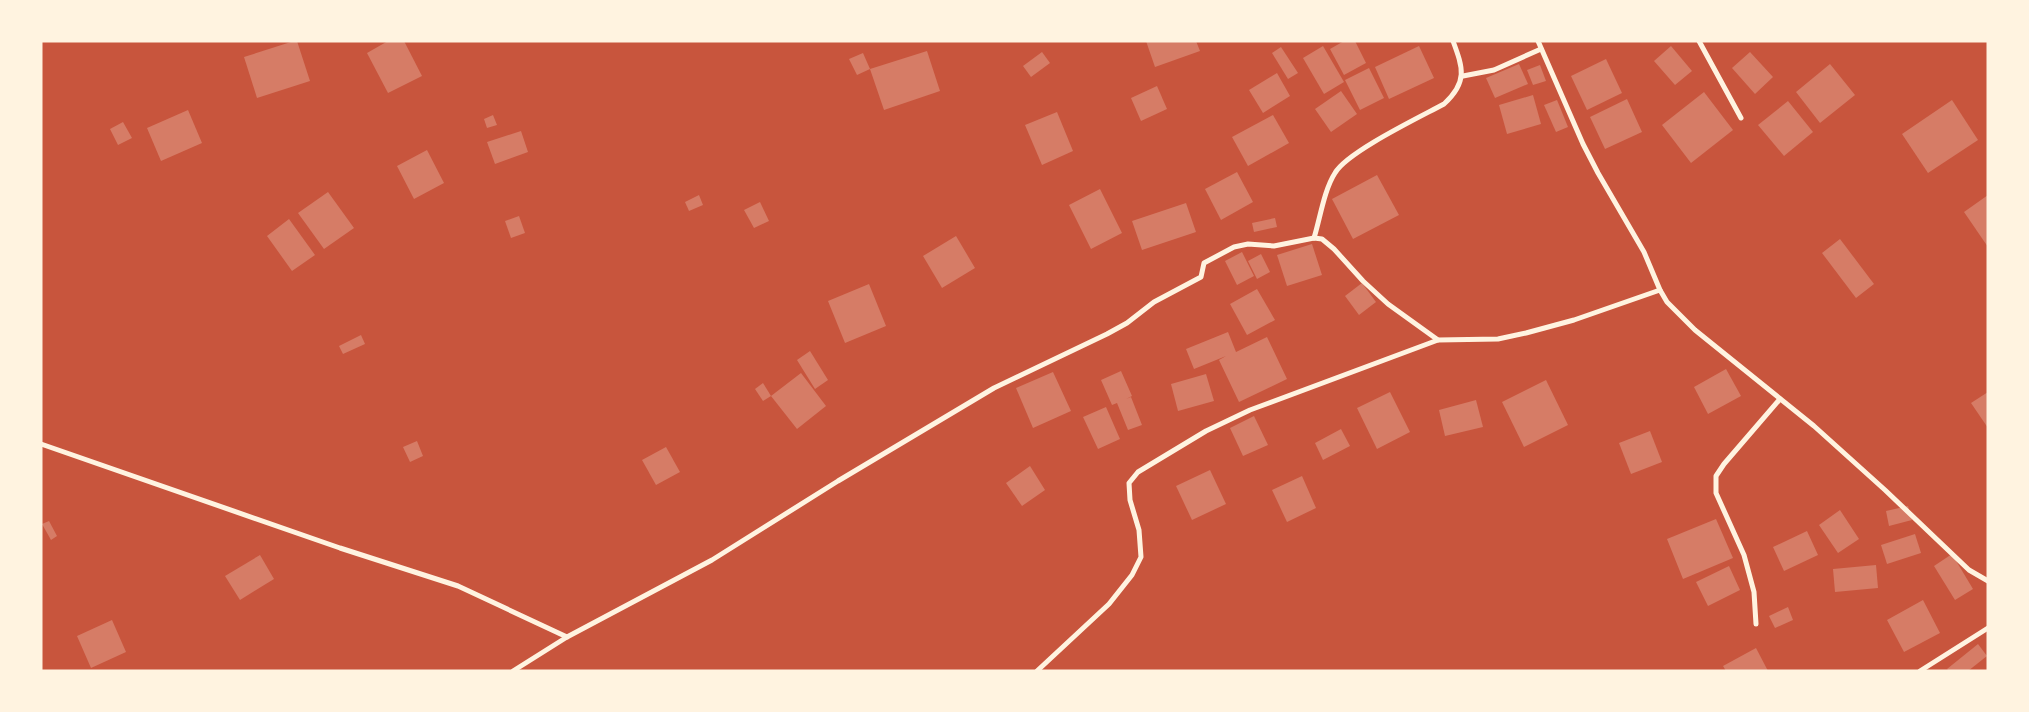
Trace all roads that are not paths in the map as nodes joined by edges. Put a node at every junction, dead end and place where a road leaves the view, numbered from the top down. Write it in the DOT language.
graph roads {
  1 [pos="1452,41"];
  2 [pos="1538,41"];
  3 [pos="1699,41"];
  4 [pos="1541,49"];
  5 [pos="1463,76"];
  6 [pos="1741,118"];
  7 [pos="1314,238"];
  8 [pos="1660,290"];
  9 [pos="1438,340"];
  10 [pos="1780,399"];
  11 [pos="41,444"];
  12 [pos="1988,581"];
  13 [pos="1756,624"];
  14 [pos="1988,628"];
  15 [pos="567,637"];
  16 [pos="513,671"];
  17 [pos="1037,671"];
  18 [pos="1920,671"];
  1 -- 5 [label="street"];
  2 -- 4 [label="street"];
  3 -- 6 [label="street"];
  4 -- 5 [label="street"];
  4 -- 8 [label="street"];
  5 -- 7 [label="street"];
  7 -- 9 [label="street"];
  7 -- 15 [label="street"];
  8 -- 9 [label="street"];
  8 -- 10 [label="street"];
  9 -- 17 [label="street"];
  10 -- 12 [label="street"];
  10 -- 13 [label="street"];
  11 -- 15 [label="street"];
  14 -- 18 [label="street"];
  15 -- 16 [label="street"];
}
